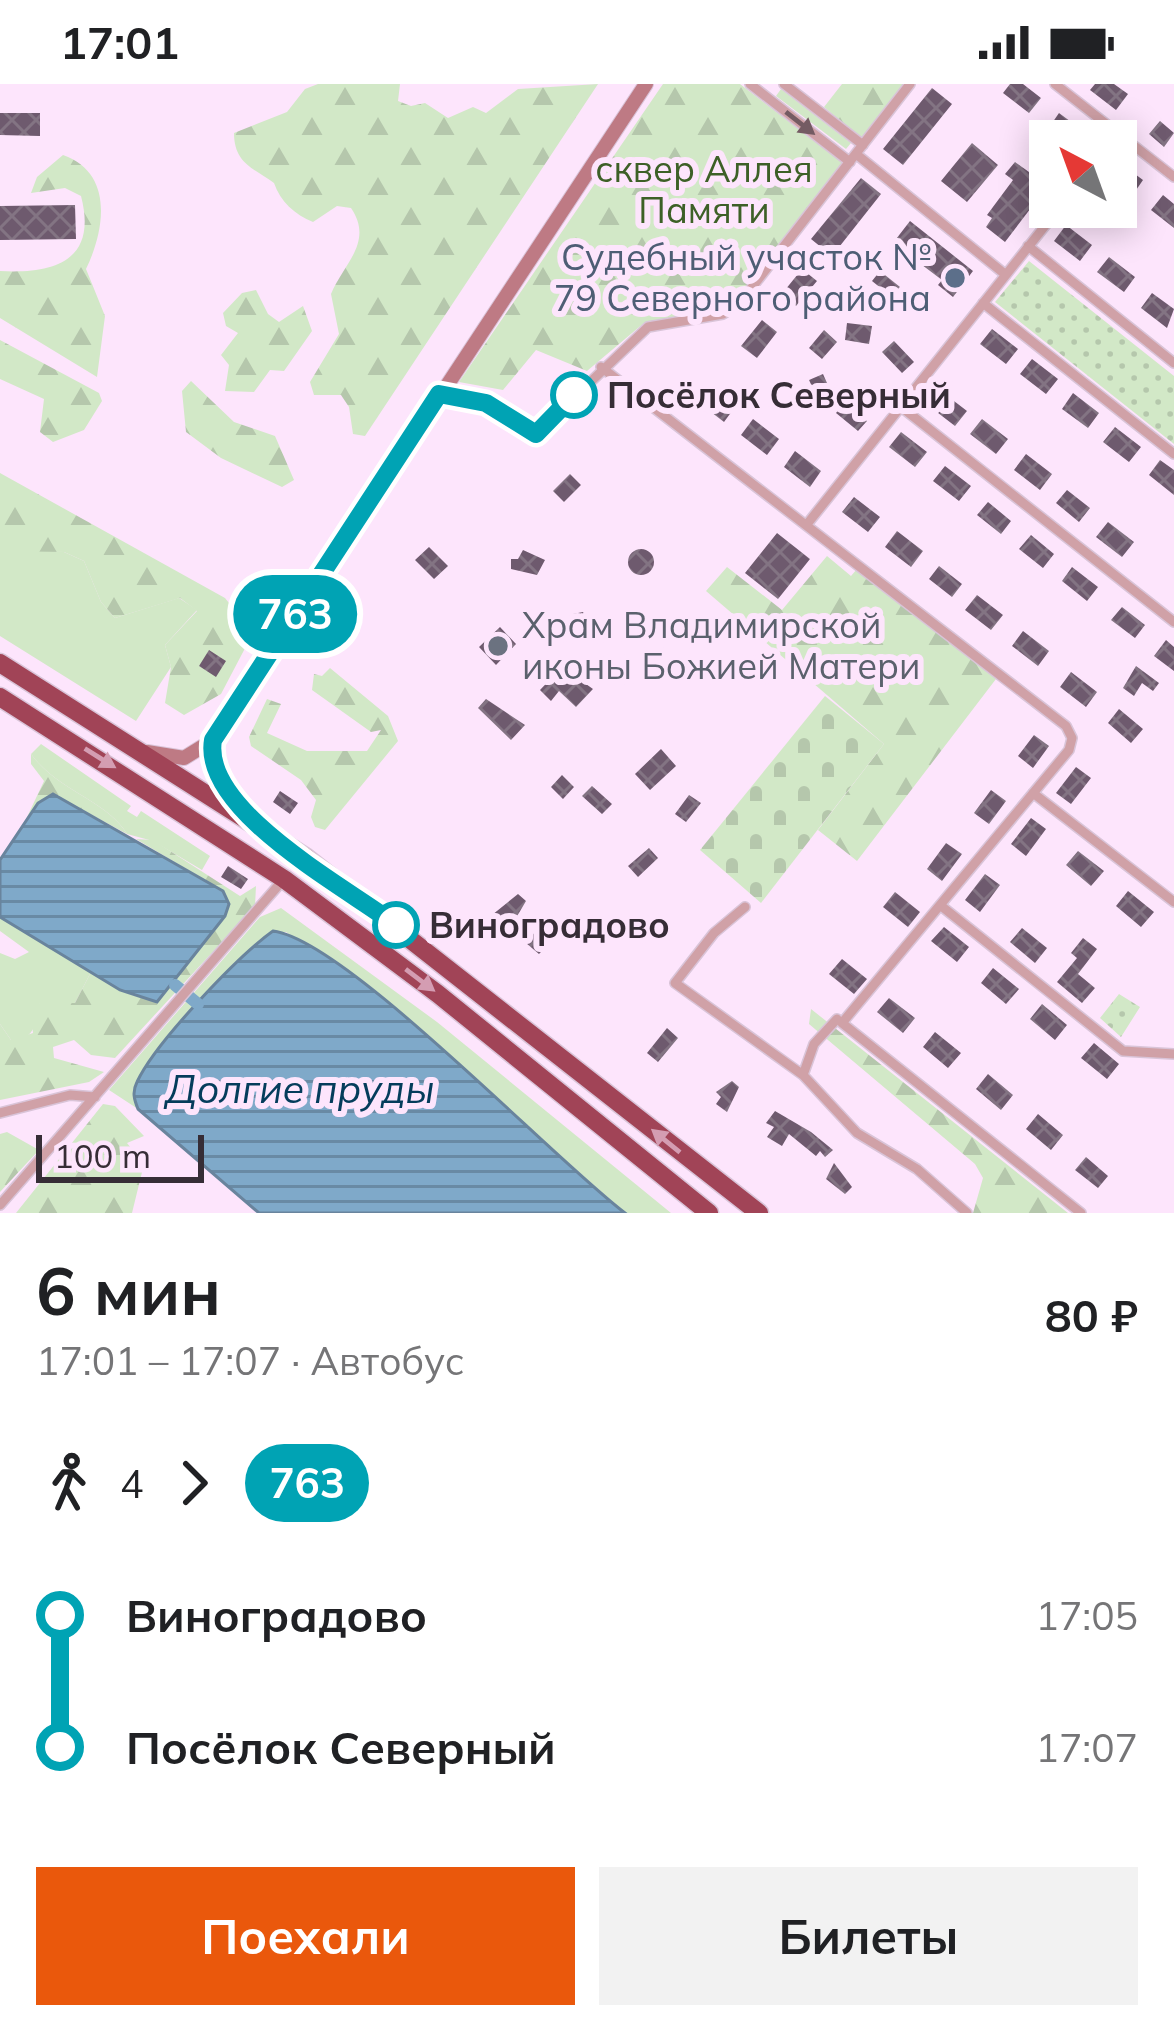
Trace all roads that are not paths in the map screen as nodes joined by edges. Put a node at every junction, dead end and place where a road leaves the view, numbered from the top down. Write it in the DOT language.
graph roads {
  1 [pos="646,84"];
  2 [pos="750,84"];
  3 [pos="784,84"];
  4 [pos="910,84"];
  5 [pos="1055,84"];
  6 [pos="1096,120"];
  7 [pos="1137,152"];
  8 [pos="856,154"];
  9 [pos="1174,177"];
  10 [pos="1043,228"];
  11 [pos="1028,246"];
  12 [pos="1006,275"];
  13 [pos="983,303"];
  14 [pos="1174,363"];
  15 [pos="601,367"];
  16 [pos="439,394"];
  17 [pos="901,406"];
  18 [pos="1174,454"];
  19 [pos="808,523"];
  20 [pos="1174,622"];
  21 [pos="0,663"];
  22 [pos="0,697"];
  23 [pos="213,740"];
  24 [pos="144,752"];
  25 [pos="1033,793"];
  26 [pos="244,816"];
  27 [pos="284,879"];
  28 [pos="1174,902"];
  29 [pos="940,905"];
  30 [pos="745,907"];
  31 [pos="839,1021"];
  32 [pos="1174,1054"];
  33 [pos="803,1075"];
  34 [pos="95,1096"];
  35 [pos="0,1113"];
  36 [pos="0,1205"];
  37 [pos="709,1213"];
  38 [pos="759,1213"];
  39 [pos="967,1213"];
  40 [pos="1081,1213"];
  1 -- 16 [label="street"];
  2 -- 8 [label="street, one-way"];
  3 -- 8 [label="street"];
  4 -- 8 [label="street"];
  5 -- 6 [label="street"];
  7 -- 9 [label="street"];
  8 -- 12 [label="street"];
  8 -- 15 [label="street"];
  10 -- 11 [label="street"];
  11 -- 12 [label="street"];
  11 -- 14 [label="street"];
  12 -- 13 [label="street"];
  13 -- 17 [label="street"];
  13 -- 18 [label="street"];
  15 -- 16 [label="street"];
  15 -- 19 [label="street"];
  16 -- 23 [label="street"];
  17 -- 19 [label="street"];
  17 -- 20 [label="street"];
  19 -- 25 [label="street"];
  21 -- 24 [label="highway"];
  22 -- 27 [label="highway, one-way"];
  23 -- 24 [label="street"];
  23 -- 26 [label="street"];
  24 -- 26 [label="highway"];
  25 -- 28 [label="street"];
  25 -- 29 [label="street"];
  38 -- 26 [label="highway, one-way"];
  27 -- 34 [label="street"];
  27 -- 37 [label="highway, one-way"];
  29 -- 31 [label="street"];
  29 -- 32 [label="street"];
  30 -- 33 [label="street"];
  31 -- 33 [label="street"];
  31 -- 40 [label="street"];
  33 -- 39 [label="street"];
  34 -- 35 [label="street"];
  34 -- 36 [label="street"];
}
